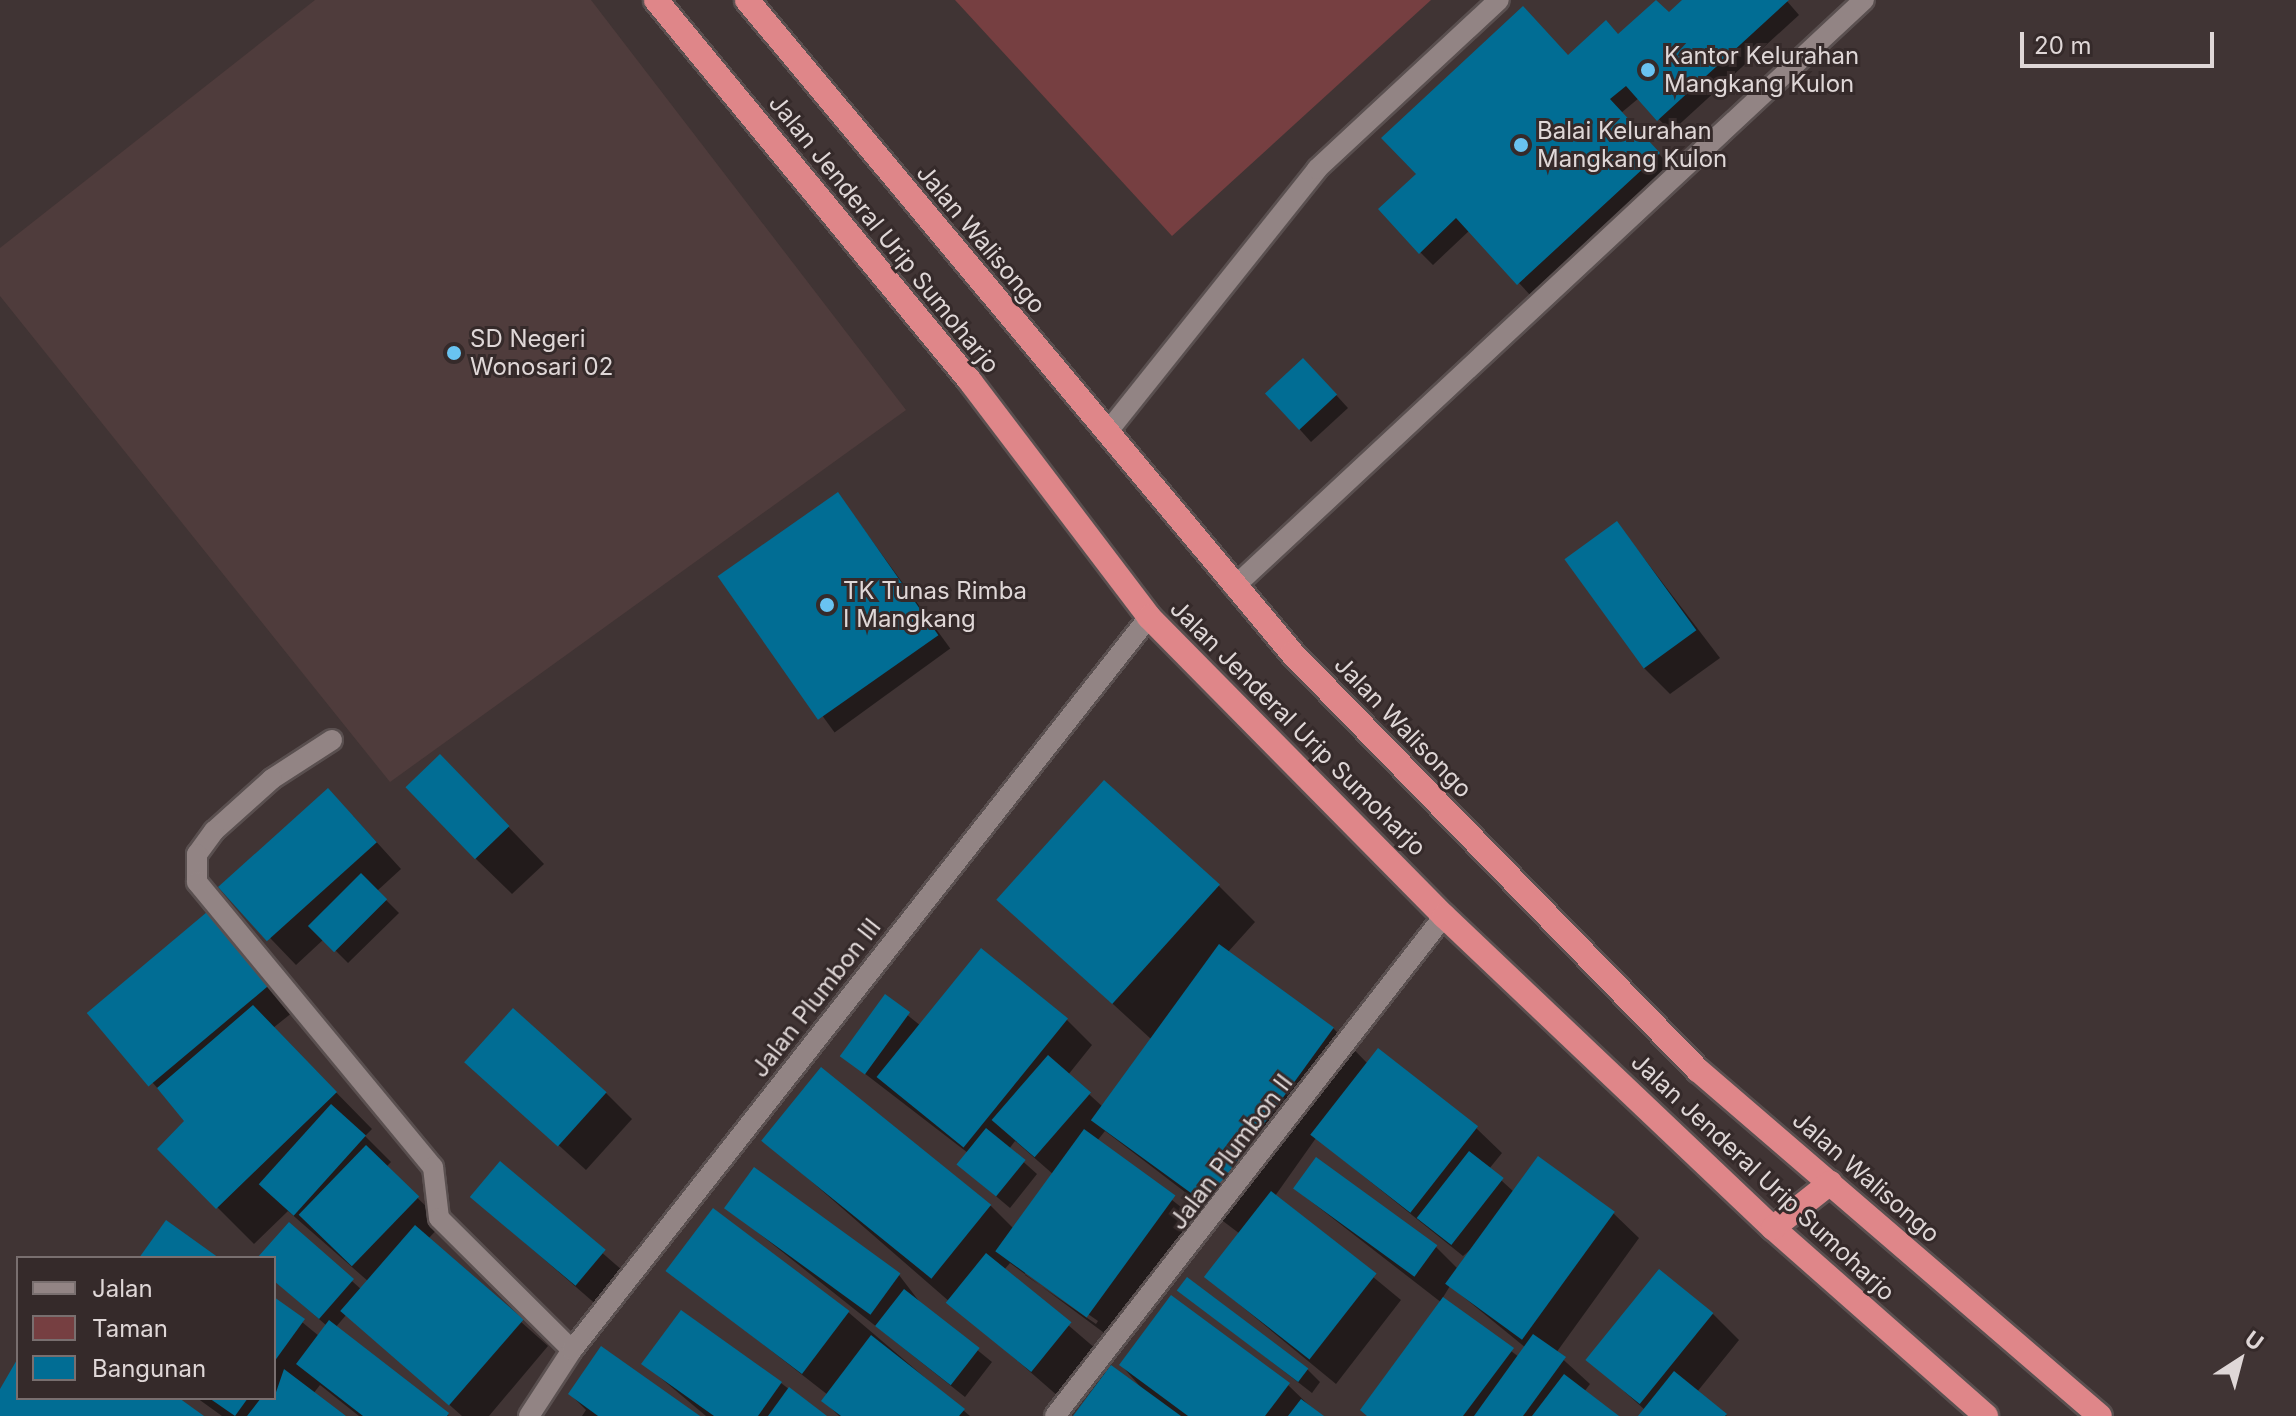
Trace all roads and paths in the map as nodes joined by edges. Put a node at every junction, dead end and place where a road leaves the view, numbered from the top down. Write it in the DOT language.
graph roads {
  1 [pos="656,0"];
  2 [pos="747,0"];
  3 [pos="1499,0"];
  4 [pos="1864,0"];
  5 [pos="1109,430"];
  6 [pos="1234,587"];
  7 [pos="1149,617"];
  8 [pos="332,740"];
  9 [pos="1444,916"];
  10 [pos="1830,1183"];
  11 [pos="1773,1228"];
  12 [pos="572,1350"];
  13 [pos="529,1416"];
  14 [pos="1055,1416"];
  15 [pos="1986,1416"];
  16 [pos="2100,1416"];
  1 -- 7 [label="highway, Jalan Jenderal Urip Sumoharjo"];
  2 -- 5 [label="highway, Jalan Walisongo"];
  3 -- 5 [label="street"];
  4 -- 6 [label="street"];
  5 -- 6 [label="highway, Jalan Walisongo"];
  6 -- 10 [label="highway, Jalan Walisongo"];
  7 -- 9 [label="highway, Jalan Jenderal Urip Sumoharjo"];
  7 -- 12 [label="street, Jalan Plumbon III"];
  8 -- 12 [label="street"];
  9 -- 11 [label="highway, Jalan Jenderal Urip Sumoharjo"];
  9 -- 14 [label="street, Jalan Plumbon II"];
  10 -- 11 [label="highway"];
  10 -- 16 [label="highway, Jalan Walisongo"];
  11 -- 15 [label="highway, Jalan Jenderal Urip Sumoharjo"];
  12 -- 13 [label="street, Jalan Plumbon III"];
}
